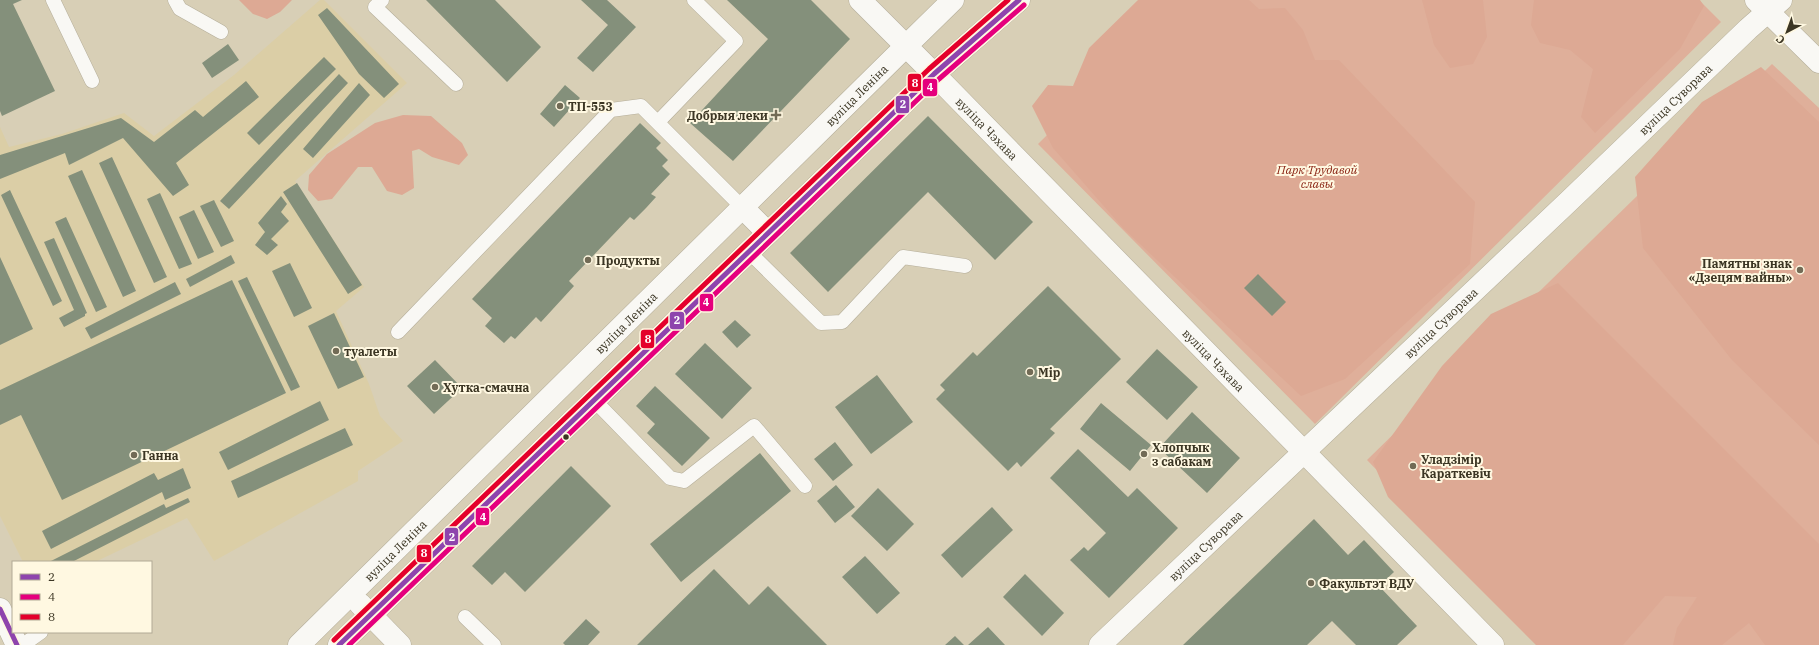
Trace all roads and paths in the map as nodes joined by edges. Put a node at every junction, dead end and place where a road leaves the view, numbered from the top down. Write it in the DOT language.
graph roads {
  1 [pos="53,0"];
  2 [pos="174,0"];
  3 [pos="382,0"];
  4 [pos="694,0"];
  5 [pos="860,0"];
  6 [pos="953,0"];
  7 [pos="1019,0"];
  8 [pos="1768,4"];
  9 [pos="221,32"];
  10 [pos="906,46"];
  11 [pos="1819,62"];
  12 [pos="934,74"];
  13 [pos="92,81"];
  14 [pos="456,84"];
  15 [pos="658,122"];
  16 [pos="742,207"];
  17 [pos="768,233"];
  18 [pos="749,252"];
  19 [pos="965,266"];
  20 [pos="398,332"];
  21 [pos="594,400"];
  22 [pos="1303,452"];
  23 [pos="805,486"];
  24 [pos="351,594"];
  25 [pos="0,609"];
  26 [pos="370,614"];
  27 [pos="465,617"];
  28 [pos="40,633"];
  29 [pos="17,645"];
  30 [pos="23,645"];
  31 [pos="299,645"];
  32 [pos="339,645"];
  33 [pos="400,645"];
  34 [pos="494,645"];
  35 [pos="1100,645"];
  36 [pos="1493,645"];
  1 -- 13 [label="lane"];
  2 -- 9 [label="lane"];
  3 -- 14 [label="lane"];
  4 -- 15 [label="lane"];
  5 -- 10 [label="main road, вуліца Чэхава"];
  6 -- 10 [label="main road, вуліца Леніна"];
  7 -- 12 [label="main road"];
  8 -- 11 [label="main road"];
  8 -- 22 [label="main road, вуліца Суворава"];
  10 -- 12 [label="main road, вуліца Чэхава"];
  10 -- 16 [label="main road, вуліца Леніна"];
  12 -- 17 [label="main road"];
  12 -- 22 [label="main road, вуліца Чэхава"];
  15 -- 16 [label="lane"];
  15 -- 20 [label="lane"];
  16 -- 17 [label="main road"];
  16 -- 24 [label="main road, вуліца Леніна"];
  17 -- 18 [label="main road"];
  18 -- 19 [label="lane"];
  18 -- 21 [label="main road"];
  21 -- 23 [label="lane"];
  21 -- 26 [label="main road"];
  22 -- 35 [label="main road, вуліца Суворава"];
  22 -- 36 [label="main road, вуліца Чэхава"];
  24 -- 26 [label="main road"];
  24 -- 31 [label="main road, вуліца Леніна"];
  25 -- 29 [label="main road"];
  26 -- 32 [label="main road"];
  26 -- 33 [label="main road"];
  27 -- 34 [label="lane"];
  28 -- 30 [label="lane"];
}
